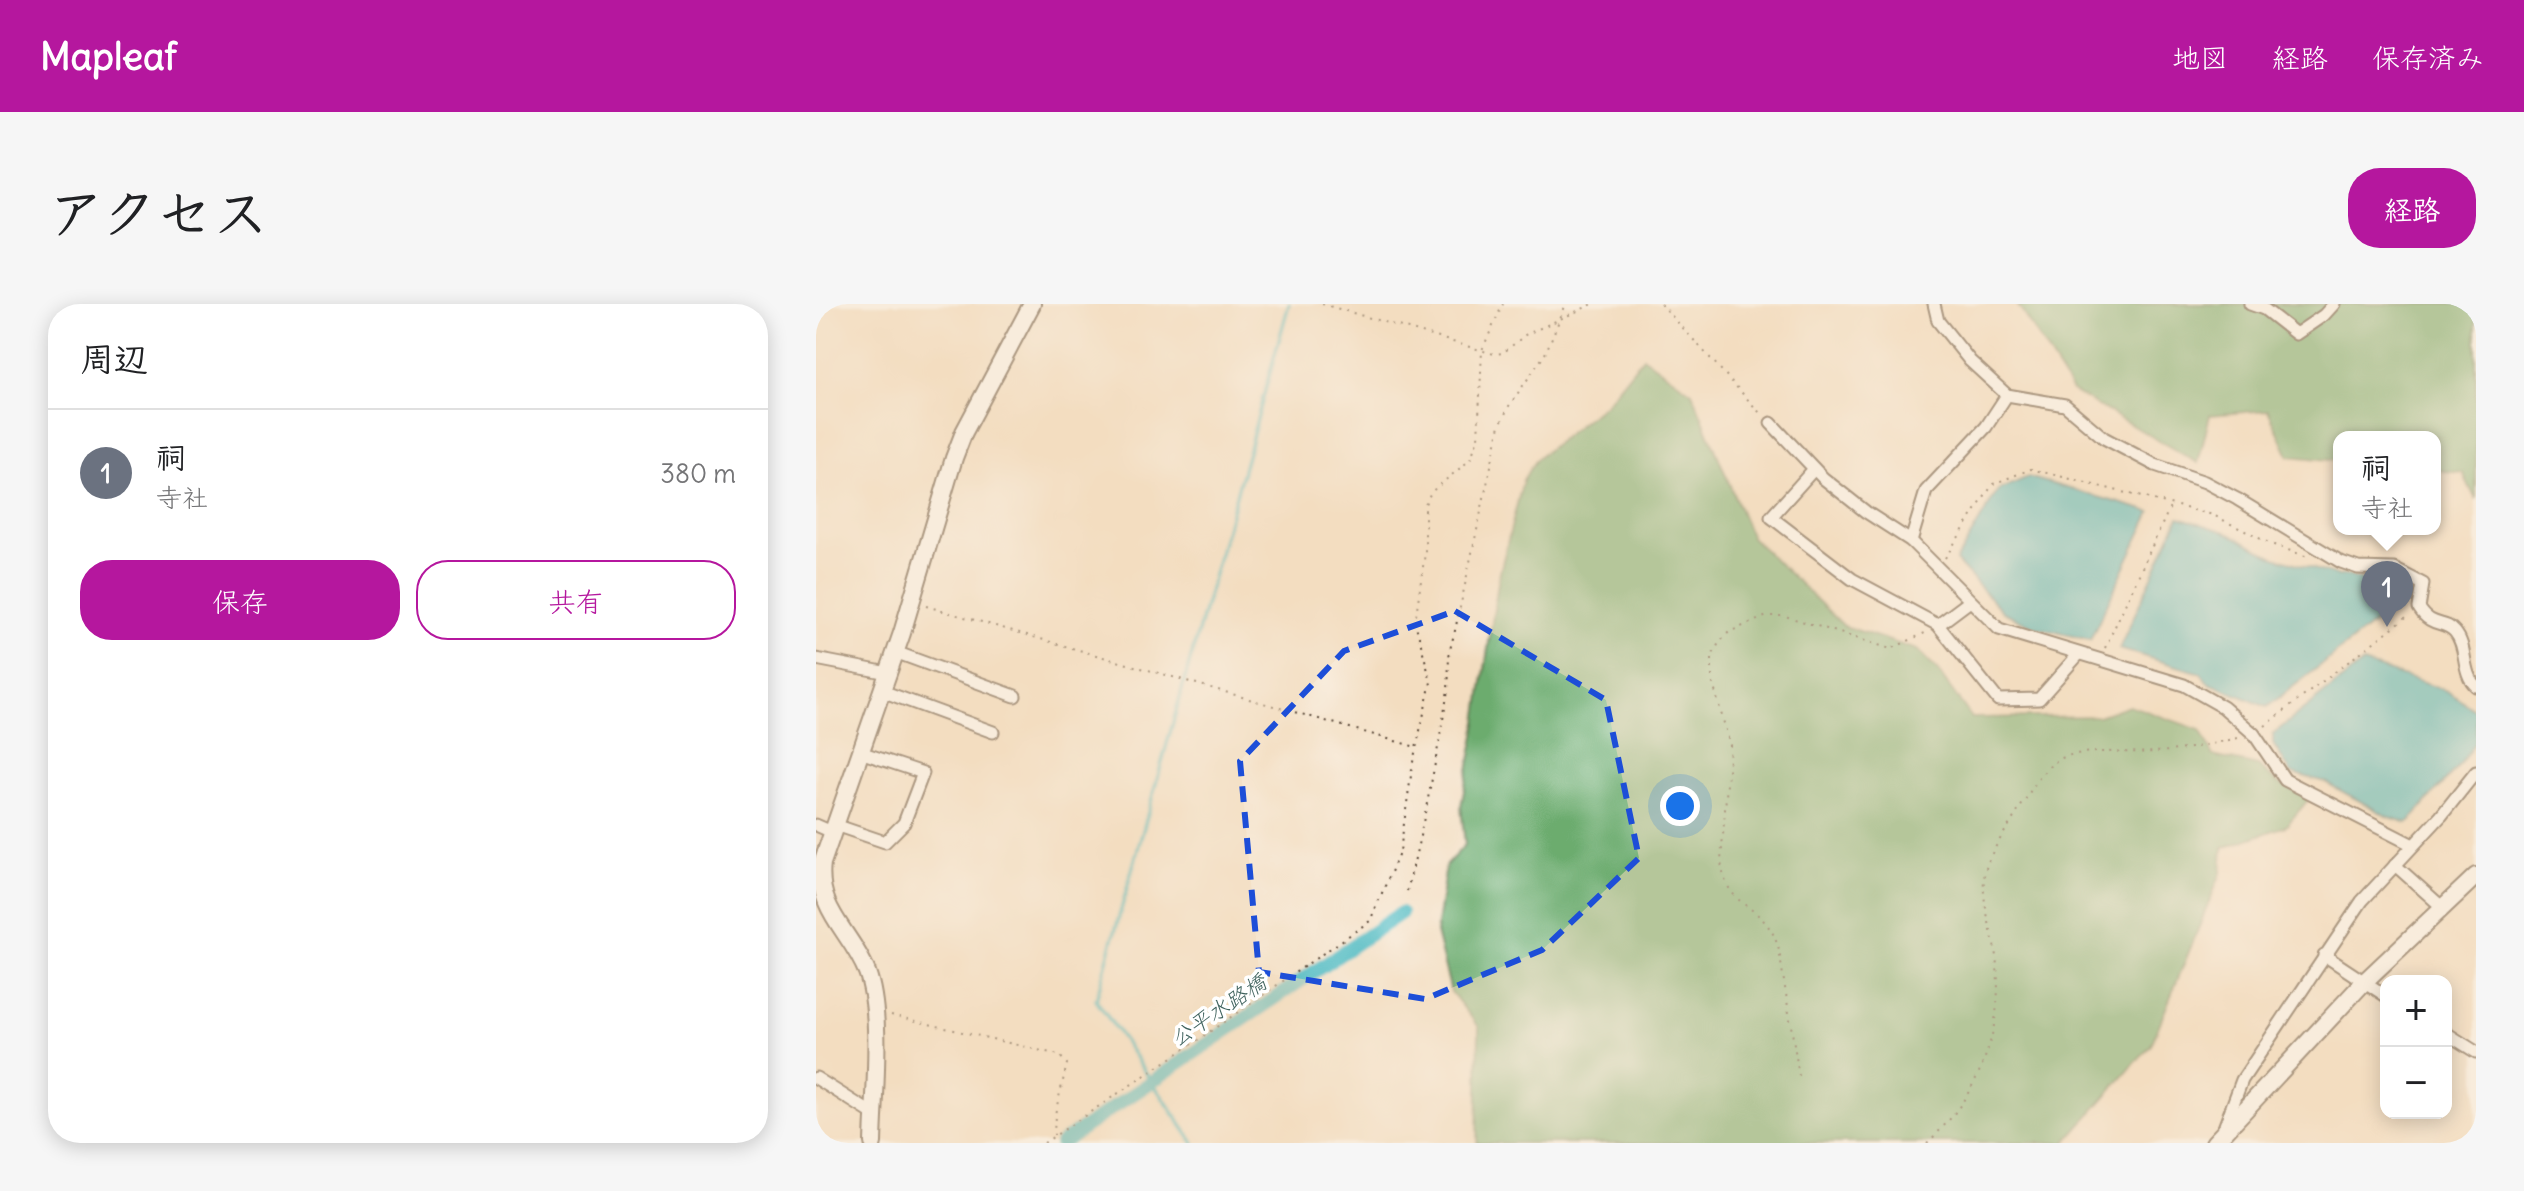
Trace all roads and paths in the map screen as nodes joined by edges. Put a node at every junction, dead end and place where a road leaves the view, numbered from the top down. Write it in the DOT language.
graph roads {
  1 [pos="1032,304"];
  2 [pos="1322,304"];
  3 [pos="1503,304"];
  4 [pos="1566,304"];
  5 [pos="1593,304"];
  6 [pos="1661,304"];
  7 [pos="1934,304"];
  8 [pos="2250,304"];
  9 [pos="2334,304"];
  10 [pos="1560,319"];
  11 [pos="1482,350"];
  12 [pos="2007,395"];
  13 [pos="1771,423"];
  14 [pos="1814,469"];
  15 [pos="2172,504"];
  16 [pos="1911,541"];
  17 [pos="2310,558"];
  18 [pos="1938,569"];
  19 [pos="911,601"];
  20 [pos="1970,601"];
  21 [pos="2419,608"];
  22 [pos="1938,625"];
  23 [pos="895,652"];
  24 [pos="2078,655"];
  25 [pos="816,659"];
  26 [pos="2100,660"];
  27 [pos="888,673"];
  28 [pos="2476,686"];
  29 [pos="882,691"];
  30 [pos="1015,696"];
  31 [pos="993,732"];
  32 [pos="2254,734"];
  33 [pos="1417,747"];
  34 [pos="860,752"];
  35 [pos="2476,772"];
  36 [pos="816,825"];
  37 [pos="834,829"];
  38 [pos="2413,845"];
  39 [pos="2395,865"];
  40 [pos="2476,876"];
  41 [pos="818,887"];
  42 [pos="1407,891"];
  43 [pos="2442,907"];
  44 [pos="2324,955"];
  45 [pos="2364,982"];
  46 [pos="2380,992"];
  47 [pos="875,1011"];
  48 [pos="2452,1037"];
  49 [pos="2476,1052"];
  50 [pos="1799,1076"];
  51 [pos="816,1078"];
  52 [pos="873,1114"];
  53 [pos="1054,1135"];
  54 [pos="2218,1139"];
  55 [pos="873,1143"];
  56 [pos="1044,1143"];
  57 [pos="1927,1143"];
  1 -- 19 [label="street"];
  2 -- 11 [label="path"];
  3 -- 11 [label="path"];
  4 -- 10 [label="path"];
  5 -- 10 [label="path"];
  6 -- 13 [label="path"];
  7 -- 12 [label="street"];
  8 -- 9 [label="street"];
  10 -- 11 [label="path"];
  10 -- 42 [label="path"];
  11 -- 33 [label="path"];
  12 -- 16 [label="street"];
  12 -- 21 [label="street"];
  13 -- 14 [label="street"];
  14 -- 16 [label="street"];
  14 -- 22 [label="street"];
  15 -- 17 [label="path"];
  15 -- 18 [label="path"];
  15 -- 26 [label="path"];
  16 -- 18 [label="street"];
  18 -- 20 [label="street"];
  19 -- 23 [label="street"];
  19 -- 33 [label="path"];
  20 -- 22 [label="street"];
  20 -- 24 [label="street"];
  21 -- 28 [label="street"];
  21 -- 32 [label="path"];
  22 -- 24 [label="street"];
  22 -- 50 [label="path"];
  23 -- 27 [label="street"];
  23 -- 30 [label="street"];
  24 -- 26 [label="street"];
  25 -- 27 [label="street"];
  26 -- 32 [label="street"];
  27 -- 29 [label="street"];
  29 -- 31 [label="street"];
  29 -- 34 [label="street"];
  32 -- 38 [label="street"];
  32 -- 57 [label="path"];
  33 -- 53 [label="path"];
  34 -- 37 [label="street"];
  34 -- 37 [label="street"];
  35 -- 38 [label="street"];
  36 -- 37 [label="street"];
  37 -- 41 [label="street"];
  38 -- 39 [label="street"];
  39 -- 43 [label="street"];
  39 -- 44 [label="street"];
  40 -- 43 [label="street"];
  41 -- 47 [label="street"];
  43 -- 45 [label="street"];
  44 -- 45 [label="street"];
  44 -- 54 [label="street"];
  45 -- 46 [label="street"];
  45 -- 54 [label="street"];
  47 -- 52 [label="street"];
  47 -- 53 [label="path"];
  48 -- 49 [label="street"];
  51 -- 52 [label="street"];
  52 -- 55 [label="street"];
  53 -- 56 [label="path"];
}
